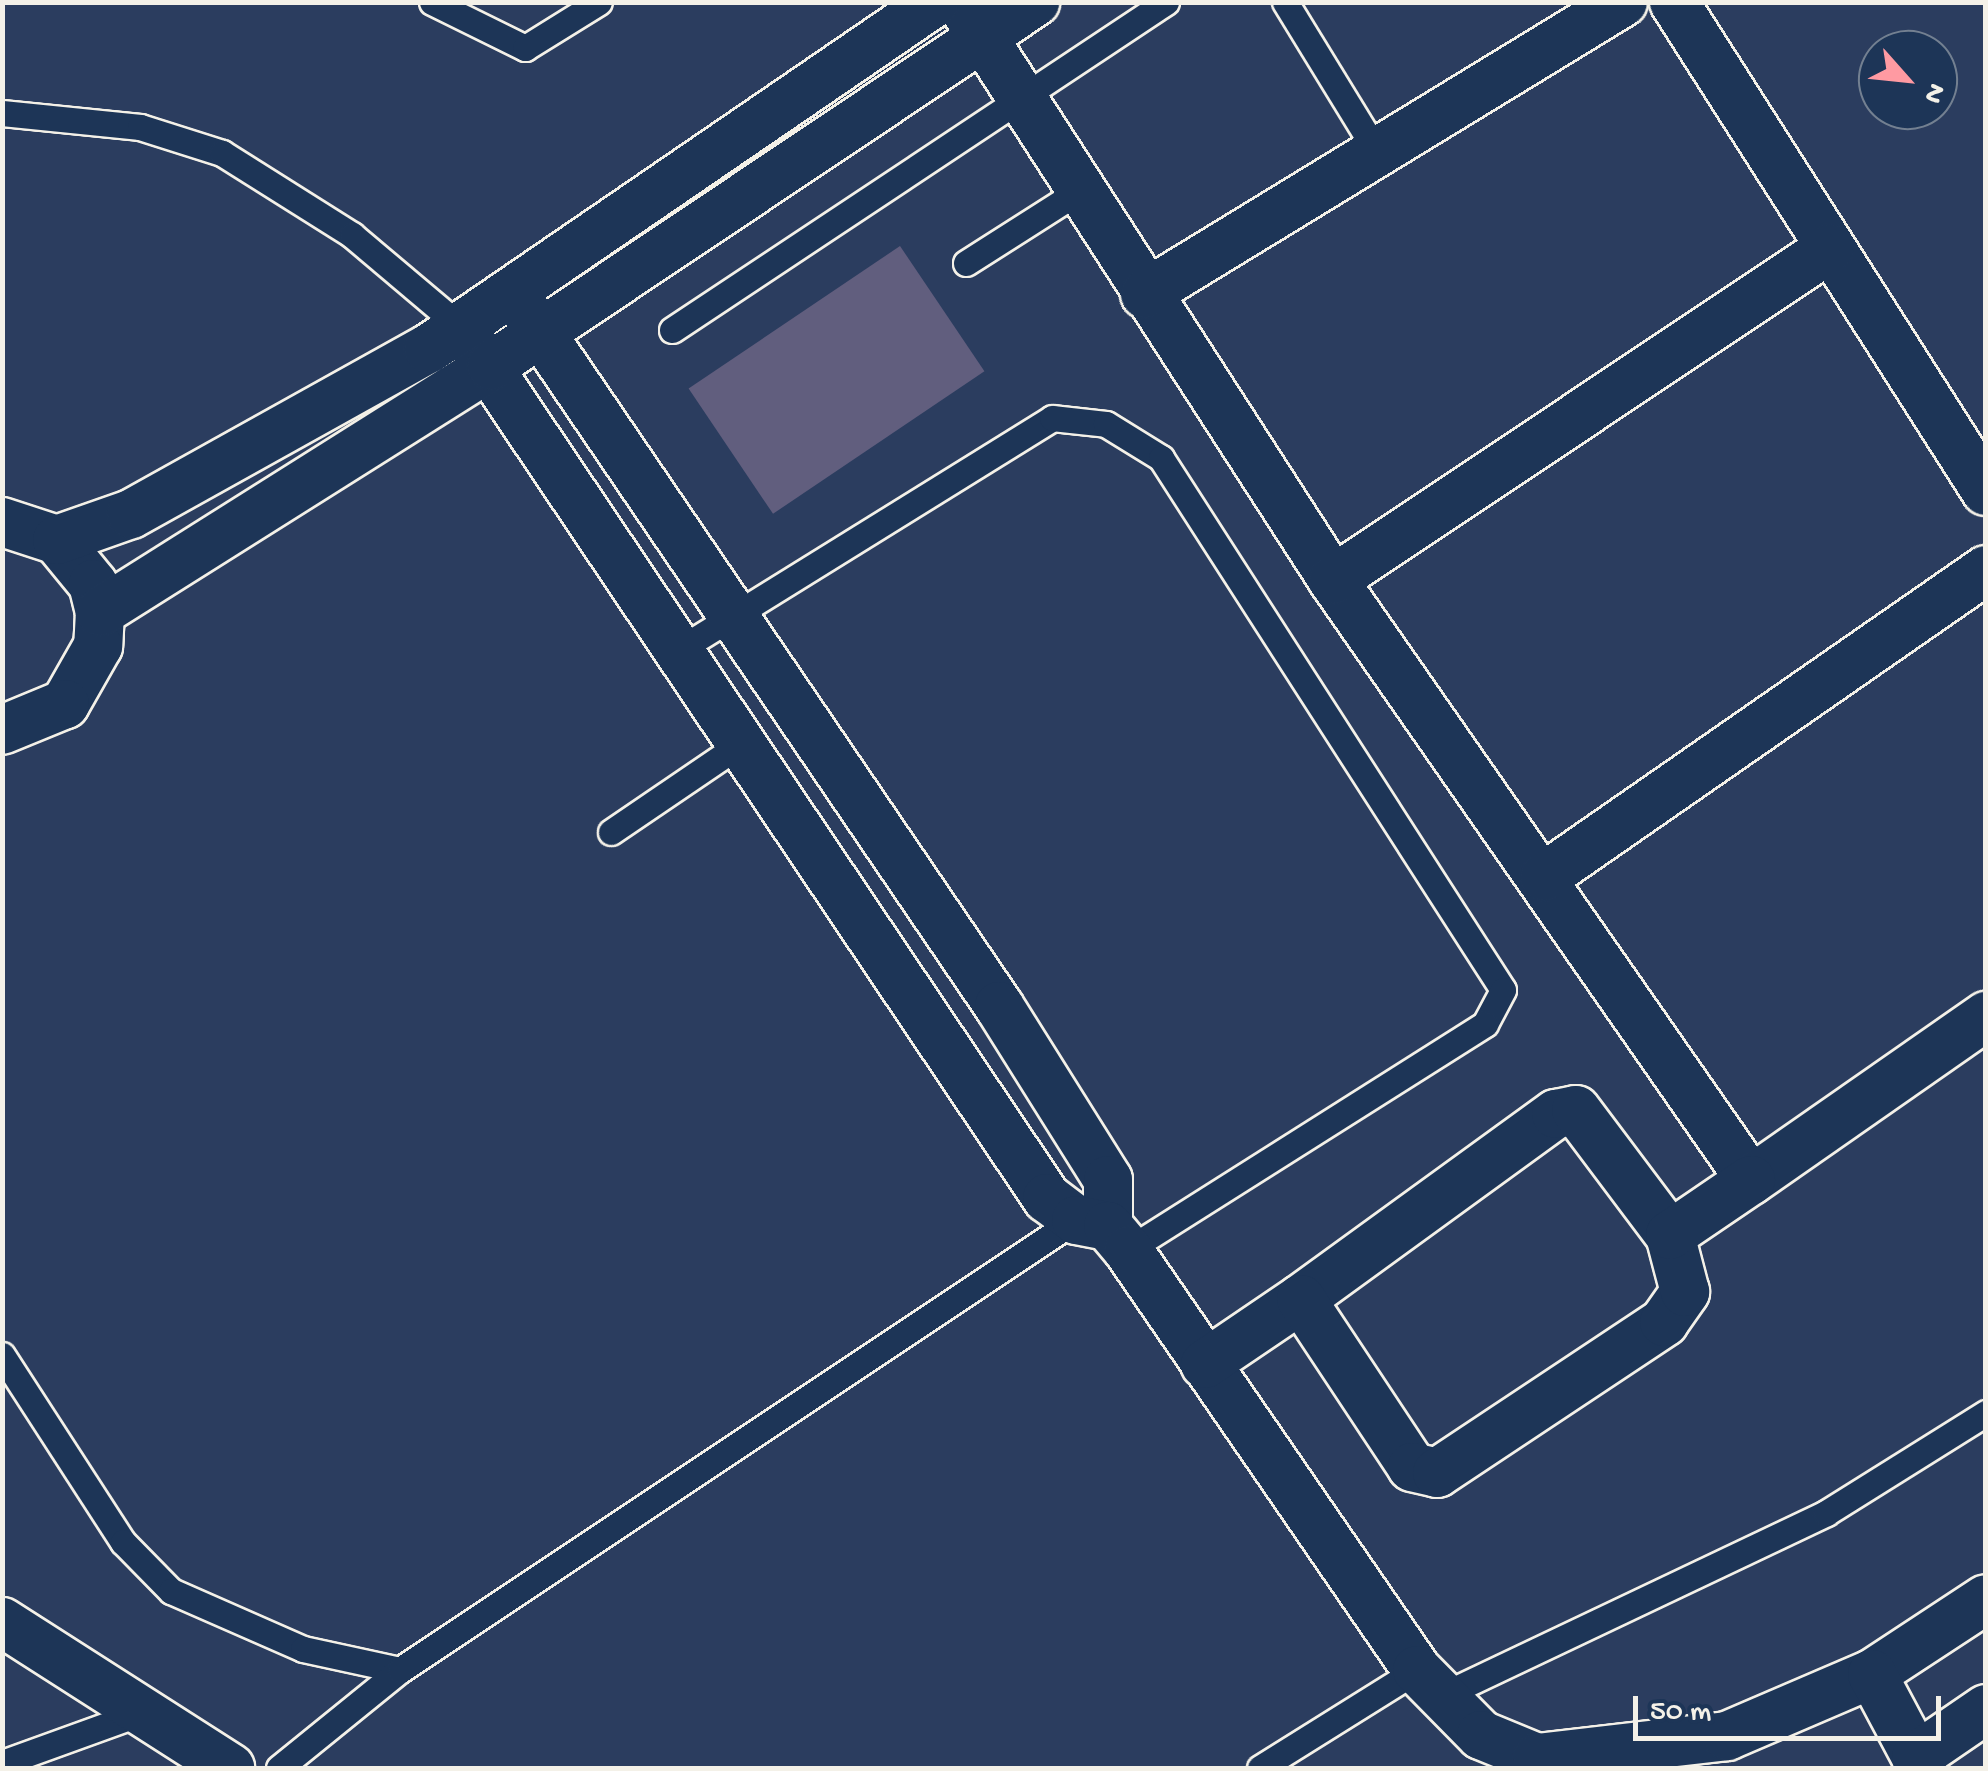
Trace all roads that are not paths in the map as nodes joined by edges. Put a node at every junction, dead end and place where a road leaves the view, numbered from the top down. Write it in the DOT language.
graph roads {
  1 [pos="432,2"];
  2 [pos="599,2"];
  3 [pos="935,2"];
  4 [pos="1034,2"];
  5 [pos="1166,2"];
  6 [pos="1286,2"];
  7 [pos="1623,2"];
  8 [pos="1674,2"];
  9 [pos="972,21"];
  10 [pos="1023,101"];
  11 [pos="2,113"];
  12 [pos="1375,149"];
  13 [pos="1079,191"];
  14 [pos="1830,248"];
  15 [pos="966,263"];
  16 [pos="513,292"];
  17 [pos="1146,294"];
  18 [pos="461,327"];
  19 [pos="672,330"];
  20 [pos="540,332"];
  21 [pos="491,366"];
  22 [pos="1986,491"];
  23 [pos="2,522"];
  24 [pos="56,540"];
  25 [pos="1986,570"];
  26 [pos="1333,580"];
  27 [pos="100,612"];
  28 [pos="731,616"];
  29 [pos="680,649"];
  30 [pos="2,730"];
  31 [pos="742,742"];
  32 [pos="611,832"];
  33 [pos="1544,877"];
  34 [pos="1986,1016"];
  35 [pos="1751,1180"];
  36 [pos="1106,1222"];
  37 [pos="1670,1235"];
  38 [pos="1301,1299"];
  39 [pos="2,1355"];
  40 [pos="1205,1364"];
  41 [pos="1986,1413"];
  42 [pos="1986,1599"];
  43 [pos="2,1622"];
  44 [pos="400,1670"];
  45 [pos="1872,1674"];
  46 [pos="1428,1684"];
  47 [pos="1986,1709"];
  48 [pos="148,1710"];
  49 [pos="1919,1762"];
  50 [pos="1536,1763"];
  51 [pos="2,1764"];
  52 [pos="230,1768"];
  53 [pos="279,1768"];
  54 [pos="1260,1768"];
  1 -- 2 [label="lane"];
  3 -- 16 [label="street"];
  4 -- 9 [label="street"];
  5 -- 10 [label="lane"];
  6 -- 12 [label="lane"];
  7 -- 12 [label="street"];
  8 -- 14 [label="street"];
  9 -- 10 [label="street"];
  9 -- 20 [label="street"];
  10 -- 13 [label="street"];
  10 -- 19 [label="lane"];
  11 -- 18 [label="lane"];
  12 -- 17 [label="street"];
  13 -- 15 [label="lane"];
  13 -- 17 [label="street"];
  14 -- 22 [label="street"];
  14 -- 26 [label="street"];
  16 -- 18 [label="street"];
  16 -- 20 [label="street"];
  17 -- 26 [label="street"];
  18 -- 21 [label="street"];
  18 -- 24 [label="street"];
  20 -- 21 [label="street"];
  20 -- 28 [label="street"];
  21 -- 27 [label="street"];
  21 -- 29 [label="street"];
  23 -- 24 [label="street"];
  24 -- 27 [label="street"];
  25 -- 33 [label="street"];
  26 -- 33 [label="street"];
  27 -- 30 [label="street"];
  28 -- 29 [label="lane"];
  28 -- 36 [label="street"];
  28 -- 36 [label="lane"];
  29 -- 31 [label="street"];
  31 -- 32 [label="lane"];
  31 -- 36 [label="street"];
  33 -- 35 [label="street"];
  34 -- 35 [label="street"];
  35 -- 37 [label="street"];
  36 -- 40 [label="street"];
  36 -- 44 [label="lane"];
  37 -- 38 [label="street"];
  37 -- 38 [label="street"];
  38 -- 40 [label="street"];
  39 -- 44 [label="lane"];
  40 -- 46 [label="street"];
  41 -- 46 [label="lane"];
  42 -- 45 [label="street"];
  43 -- 48 [label="street"];
  44 -- 53 [label="lane"];
  45 -- 49 [label="street"];
  45 -- 50 [label="street"];
  46 -- 50 [label="street"];
  46 -- 54 [label="lane"];
  47 -- 49 [label="street"];
  48 -- 51 [label="lane"];
  48 -- 52 [label="street"];
}
